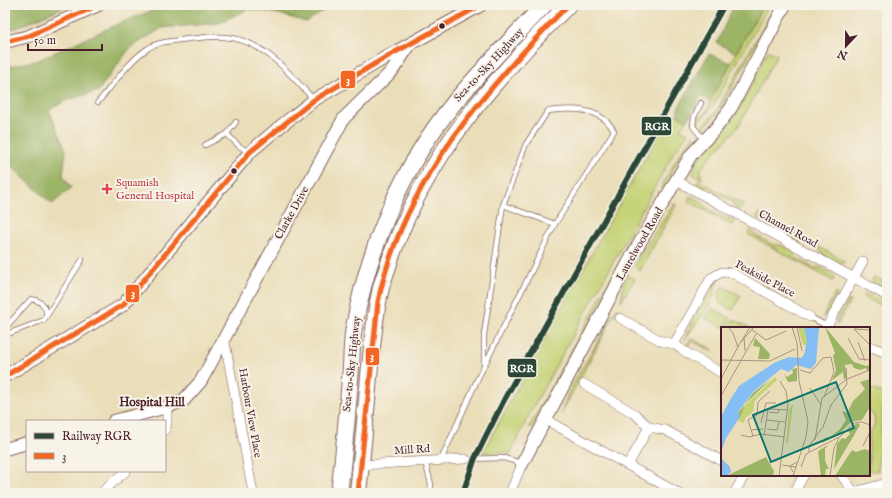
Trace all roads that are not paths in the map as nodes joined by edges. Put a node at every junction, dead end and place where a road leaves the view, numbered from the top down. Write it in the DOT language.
graph roads {
  1 [pos="98,5"];
  2 [pos="481,5"];
  3 [pos="544,5"];
  4 [pos="568,5"];
  5 [pos="785,5"];
  6 [pos="5,42"];
  7 [pos="411,44"];
  8 [pos="314,100"];
  9 [pos="98,102"];
  10 [pos="701,103"];
  11 [pos="236,122"];
  12 [pos="227,134"];
  13 [pos="704,140"];
  14 [pos="205,145"];
  15 [pos="250,152"];
  16 [pos="677,181"];
  17 [pos="503,205"];
  18 [pos="556,224"];
  19 [pos="372,258"];
  20 [pos="82,260"];
  21 [pos="863,261"];
  22 [pos="853,279"];
  23 [pos="887,296"];
  24 [pos="46,317"];
  25 [pos="810,317"];
  26 [pos="620,318"];
  27 [pos="827,327"];
  28 [pos="5,328"];
  29 [pos="5,335"];
  30 [pos="224,337"];
  31 [pos="674,344"];
  32 [pos="870,346"];
  33 [pos="887,353"];
  34 [pos="484,366"];
  35 [pos="721,372"];
  36 [pos="5,376"];
  37 [pos="584,384"];
  38 [pos="166,408"];
  39 [pos="118,420"];
  40 [pos="546,420"];
  41 [pos="649,427"];
  42 [pos="166,428"];
  43 [pos="26,443"];
  44 [pos="5,449"];
  45 [pos="465,459"];
  46 [pos="441,460"];
  47 [pos="721,460"];
  48 [pos="425,461"];
  49 [pos="522,464"];
  50 [pos="361,465"];
  51 [pos="628,465"];
  52 [pos="125,472"];
  53 [pos="744,476"];
  54 [pos="803,476"];
  55 [pos="842,476"];
  56 [pos="887,484"];
  57 [pos="854,492"];
  58 [pos="101,493"];
  59 [pos="253,493"];
  60 [pos="339,493"];
  61 [pos="350,493"];
  62 [pos="358,493"];
  63 [pos="430,493"];
  64 [pos="510,493"];
  65 [pos="678,493"];
  66 [pos="734,493"];
  67 [pos="794,493"];
  1 -- 6 [label="street"];
  2 -- 7 [label="street, Clarke Drive"];
  3 -- 19 [label="highway, Sea-to-Sky Highway"];
  4 -- 50 [label="highway, Sea-to-Sky Highway"];
  5 -- 13 [label="street, Laurelwood Road"];
  7 -- 8 [label="street"];
  7 -- 30 [label="street, Clarke Drive"];
  8 -- 9 [label="lane"];
  8 -- 15 [label="street"];
  10 -- 13 [label="lane"];
  11 -- 12 [label="lane"];
  12 -- 14 [label="lane"];
  12 -- 15 [label="lane"];
  13 -- 16 [label="street, Laurelwood Road"];
  15 -- 36 [label="street"];
  16 -- 22 [label="street, Channel Road"];
  16 -- 40 [label="street, Laurelwood Road"];
  17 -- 18 [label="lane"];
  17 -- 18 [label="lane"];
  17 -- 34 [label="lane"];
  18 -- 34 [label="lane"];
  19 -- 50 [label="highway"];
  19 -- 60 [label="highway, Sea-to-Sky Highway"];
  20 -- 24 [label="lane"];
  21 -- 22 [label="street"];
  22 -- 23 [label="street, Channel Road"];
  22 -- 27 [label="street"];
  24 -- 28 [label="lane"];
  24 -- 29 [label="lane"];
  25 -- 27 [label="lane"];
  25 -- 31 [label="street, Peakside Place"];
  26 -- 31 [label="street"];
  30 -- 38 [label="street, Clarke Drive"];
  30 -- 59 [label="street, Harbour View Place"];
  31 -- 35 [label="street"];
  32 -- 33 [label="street"];
  34 -- 46 [label="lane"];
  37 -- 41 [label="street"];
  38 -- 39 [label="street, Clarke Drive"];
  38 -- 42 [label="street"];
  40 -- 49 [label="street, Laurelwood Road"];
  40 -- 51 [label="street"];
  41 -- 47 [label="street"];
  41 -- 51 [label="street"];
  43 -- 44 [label="street"];
  45 -- 46 [label="street, Mill Rd"];
  45 -- 49 [label="lane"];
  46 -- 48 [label="street, Mill Rd"];
  48 -- 50 [label="street, Mill Rd"];
  48 -- 63 [label="lane"];
  49 -- 64 [label="street, Laurelwood Road"];
  50 -- 61 [label="highway"];
  50 -- 62 [label="highway, Sea-to-Sky Highway"];
  51 -- 65 [label="street"];
  52 -- 58 [label="street"];
  53 -- 66 [label="street"];
  54 -- 67 [label="street"];
  55 -- 57 [label="street"];
  56 -- 57 [label="street"];
}
